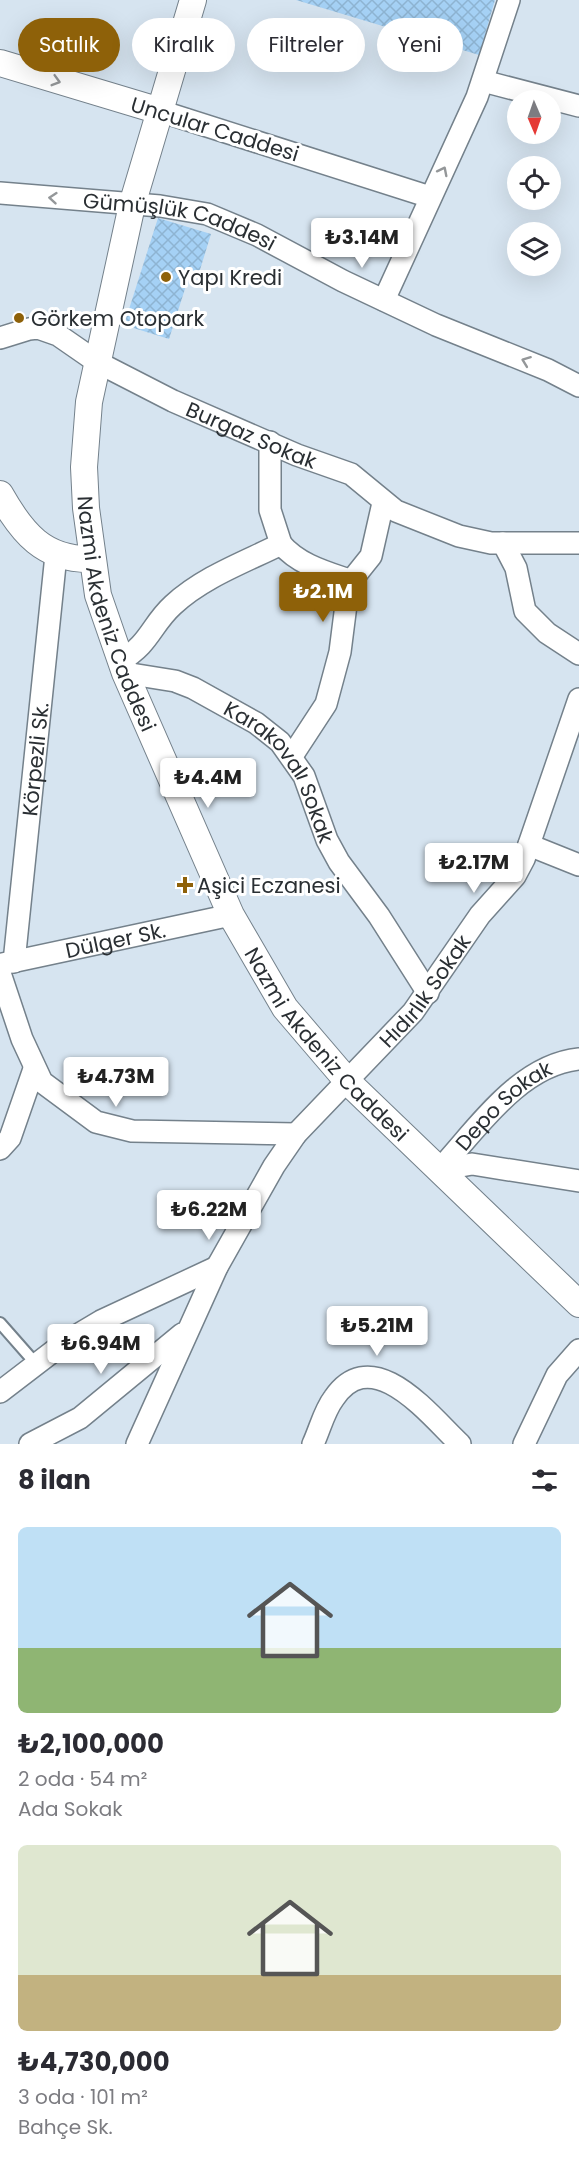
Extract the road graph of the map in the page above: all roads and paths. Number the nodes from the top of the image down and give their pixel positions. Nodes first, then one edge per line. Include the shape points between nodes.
1 (194, 0) edge
2 (509, 0) edge
3 (0, 63) edge
4 (483, 81) junction
5 (579, 106) edge
6 (160, 111) junction
7 (0, 193) edge
8 (430, 197) junction
9 (132, 205) junction
10 (384, 300) junction
11 (0, 338) edge
12 (97, 362) junction
13 (579, 386) edge
14 (270, 442) junction
15 (0, 494) edge
16 (383, 503) junction
17 (503, 543) junction
18 (579, 543) edge
19 (281, 544) junction
20 (56, 555) junction
21 (91, 559) junction
22 (352, 581) junction
23 (579, 654) edge
24 (123, 667) junction
25 (579, 699) edge
26 (572, 744) edge
27 (292, 756) junction
28 (529, 845) junction
29 (579, 865) edge
30 (231, 915) junction
31 (5, 966) edge
32 (428, 993) junction
33 (579, 1059) edge
34 (34, 1069) junction
35 (346, 1079) junction
36 (296, 1134) junction
37 (0, 1149) edge
38 (439, 1170) junction
39 (579, 1181) edge
40 (217, 1267) junction
41 (579, 1304) edge
42 (0, 1323) edge
43 (187, 1330) junction
44 (579, 1350) edge
45 (37, 1365) junction
46 (0, 1392) edge
47 (30, 1444) edge
48 (137, 1444) edge
49 (313, 1444) edge
50 (460, 1444) edge
51 (524, 1444) edge

1 - 6 street, Nazmi Akdeniz Caddesi
2 - 4 street
3 -> 6 street, Uncular Caddesi
4 - 5 street
8 -> 4 street
6 - 8 street, Uncular Caddesi
6 - 9 street, Nazmi Akdeniz Caddesi
9 -> 7 street, Gümüşlük Caddesi
8 - 10 street
9 - 10 street, Gümüşlük Caddesi via 184,208 207,214
9 - 12 street, Nazmi Akdeniz Caddesi
13 -> 10 street, Gümüşlük Caddesi
11 - 12 street, Burgaz Sokak via 29,329 48,331
12 - 14 street, Burgaz Sokak via 173,401
12 - 21 street, Nazmi Akdeniz Caddesi via 89,402 84,467
14 - 16 street, Burgaz Sokak via 351,474
14 - 19 street via 270,510
15 - 20 street via 27,534
16 - 17 street, Burgaz Sokak via 396,512 477,542
16 - 22 street via 370,556
17 - 18 street, Burgaz Sokak
17 - 23 street via 516,568 525,611 547,633
19 - 22 street via 291,556
19 - 24 street via 188,592 171,606
20 - 21 street via 73,560
20 - 31 street, Körpezli Sk.
21 - 24 street, Nazmi Akdeniz Caddesi via 98,595
22 - 27 street via 326,704
24 - 27 street, Karakovalı Sokak via 175,681 221,701 256,723
24 - 30 street, Nazmi Akdeniz Caddesi
25 - 26 street, Hıdırlık Sokak
26 - 28 street, Hıdırlık Sokak
27 - 32 street, Karakovalı Sokak via 312,793 331,847
28 - 29 street
28 - 32 street, Hıdırlık Sokak via 515,876 480,915
30 - 31 street, Dülger Sk.
30 - 35 street, Nazmi Akdeniz Caddesi via 285,1008
31 - 34 street
32 - 35 street, Hıdırlık Sokak via 392,1036
33 - 38 street, Depo Sokak via 553,1065 530,1077 503,1100
34 - 36 street via 52,1092 96,1122 114,1128
34 - 37 street via 10,1138
35 - 36 street, Hıdırlık Sokak
35 - 38 street, Nazmi Akdeniz Caddesi
36 - 40 street, Hıdırlık Sokak
38 - 39 street via 472,1164
38 - 41 street, Nazmi Akdeniz Caddesi
40 - 43 street, Hıdırlık Sokak
40 - 45 street via 101,1321
42 - 45 lane
43 - 47 street via 80,1418
43 - 48 street, Hıdırlık Sokak
44 - 51 street via 557,1375
45 - 46 street
49 - 50 street via 337,1394 356,1379 369,1376 394,1384

